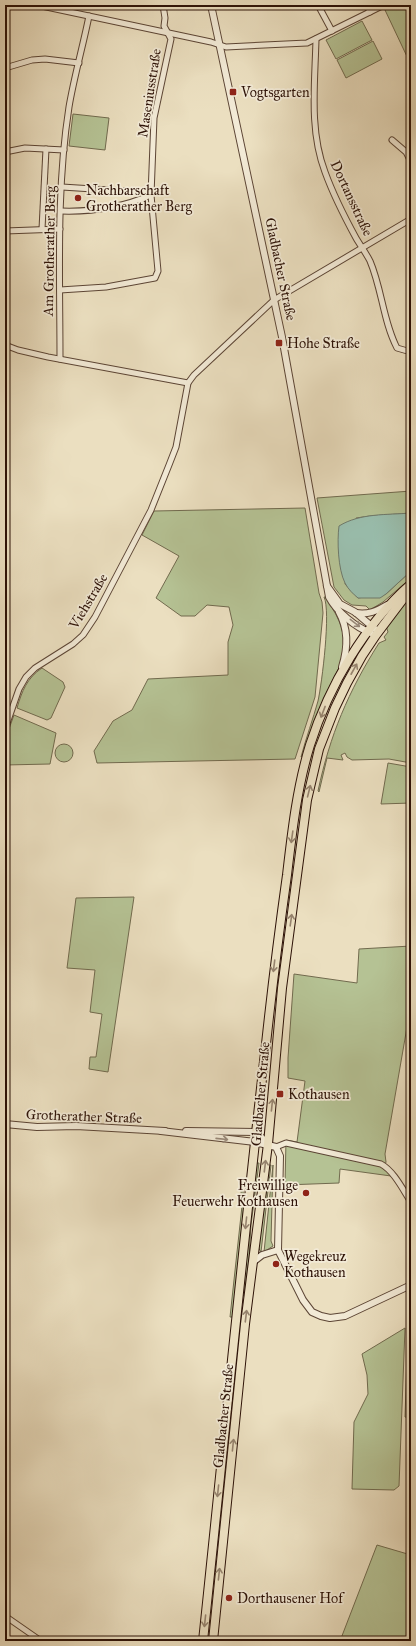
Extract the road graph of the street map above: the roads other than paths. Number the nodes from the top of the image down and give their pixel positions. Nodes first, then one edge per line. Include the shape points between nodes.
1 (37, 5) edge
2 (163, 5) edge
3 (211, 5) edge
4 (318, 5) edge
5 (367, 5) edge
6 (384, 5) edge
7 (370, 12) junction
8 (89, 16) junction
9 (332, 31) junction
10 (168, 33) junction
11 (316, 39) junction
12 (219, 45) junction
13 (79, 63) junction
14 (5, 68) edge
15 (392, 140) dead end
16 (46, 149) junction
17 (64, 150) junction
18 (5, 152) edge
19 (411, 162) edge
20 (62, 187) junction
21 (151, 195) junction
22 (61, 211) junction
23 (411, 219) edge
24 (42, 229) junction
25 (60, 229) junction
26 (5, 231) edge
27 (362, 248) junction
28 (60, 290) junction
29 (274, 300) junction
30 (5, 345) edge
31 (411, 352) edge
32 (60, 359) junction
33 (188, 383) junction
34 (411, 584) edge
35 (327, 586) junction
36 (411, 590) edge
37 (390, 604) junction
38 (337, 607) junction
39 (355, 612) junction
40 (372, 631) junction
41 (340, 676) junction
42 (5, 729) edge
43 (5, 1124) edge
44 (161, 1131) junction
45 (256, 1132) junction
46 (254, 1142) junction
47 (272, 1146) junction
48 (411, 1202) edge
49 (278, 1250) junction
50 (253, 1262) junction
51 (411, 1285) edge
52 (5, 1616) edge
53 (202, 1639) edge
54 (41, 1641) edge
55 (213, 1641) edge

1 - 8 street
2 - 10 street, Maseniusstraße via 164,26
3 - 12 street, Gladbacher Straße
4 - 9 street
5 - 7 street
6 - 7 street
7 - 9 street
8 - 10 street
8 - 13 street, Am Grotherather Berg
9 - 11 street
10 - 12 street
10 - 21 street, Maseniusstraße via 171,39 154,118
11 - 12 street via 308,43 226,47
11 - 27 street, Dortansstraße via 314,102 318,150 341,210
12 - 29 street, Gladbacher Straße
13 - 14 street via 32,60
13 - 17 street, Am Grotherather Berg
15 - 19 street via 406,152
16 - 17 street
16 - 18 street via 25,148
16 - 24 street, Am Grotherather Berg
17 - 20 street, Am Grotherather Berg
20 - 21 street via 140,192
20 - 22 street, Am Grotherather Berg
21 - 22 street via 106,208
21 - 28 street, Maseniusstraße via 158,271 155,278 106,287
22 - 25 street, Am Grotherather Berg
23 - 27 street
24 - 25 street
24 - 26 street
25 - 28 street, Am Grotherather Berg
27 - 29 street
27 - 31 street, Dortansstraße via 370,261 394,342 398,348
28 - 32 street, Am Grotherather Berg
29 - 33 street
29 - 35 street, Gladbacher Straße
30 - 32 street
32 - 33 street
33 - 42 street, Viehstraße via 176,447 151,510 95,617 83,636 35,668 26,677
34 - 37 main road
35 - 38 street, Gladbacher Straße via 329,597
35 - 39 street, Gladbacher Straße via 340,604
36 - 40 main road
37 - 39 street via 376,612
37 - 40 main road
38 -> 40 street via 355,623
38 - 41 street via 347,634 347,648
39 - 40 street, Gladbacher Straße
40 - 41 main road, Gladbacher Straße
47 -> 40 main road, Gladbacher Straße via 282,988 307,800 319,749 335,708
41 -> 45 main road, Gladbacher Straße via 310,746 301,780 274,965
43 - 44 street, Grotherather Straße
44 - 45 street, Grotherather Straße
44 -> 46 street, Grotherather Straße
45 - 46 main road, Gladbacher Straße
45 - 47 street
46 - 47 street, Grotherather Straße
46 -> 53 main road, Gladbacher Straße
47 - 48 street via 286,1143 381,1164 392,1174
47 - 49 street via 280,1156
50 -> 47 main road, Gladbacher Straße
49 - 50 street via 262,1255
49 - 51 street via 303,1300 312,1312 321,1316 345,1316
55 -> 50 main road, Gladbacher Straße
52 - 54 street

